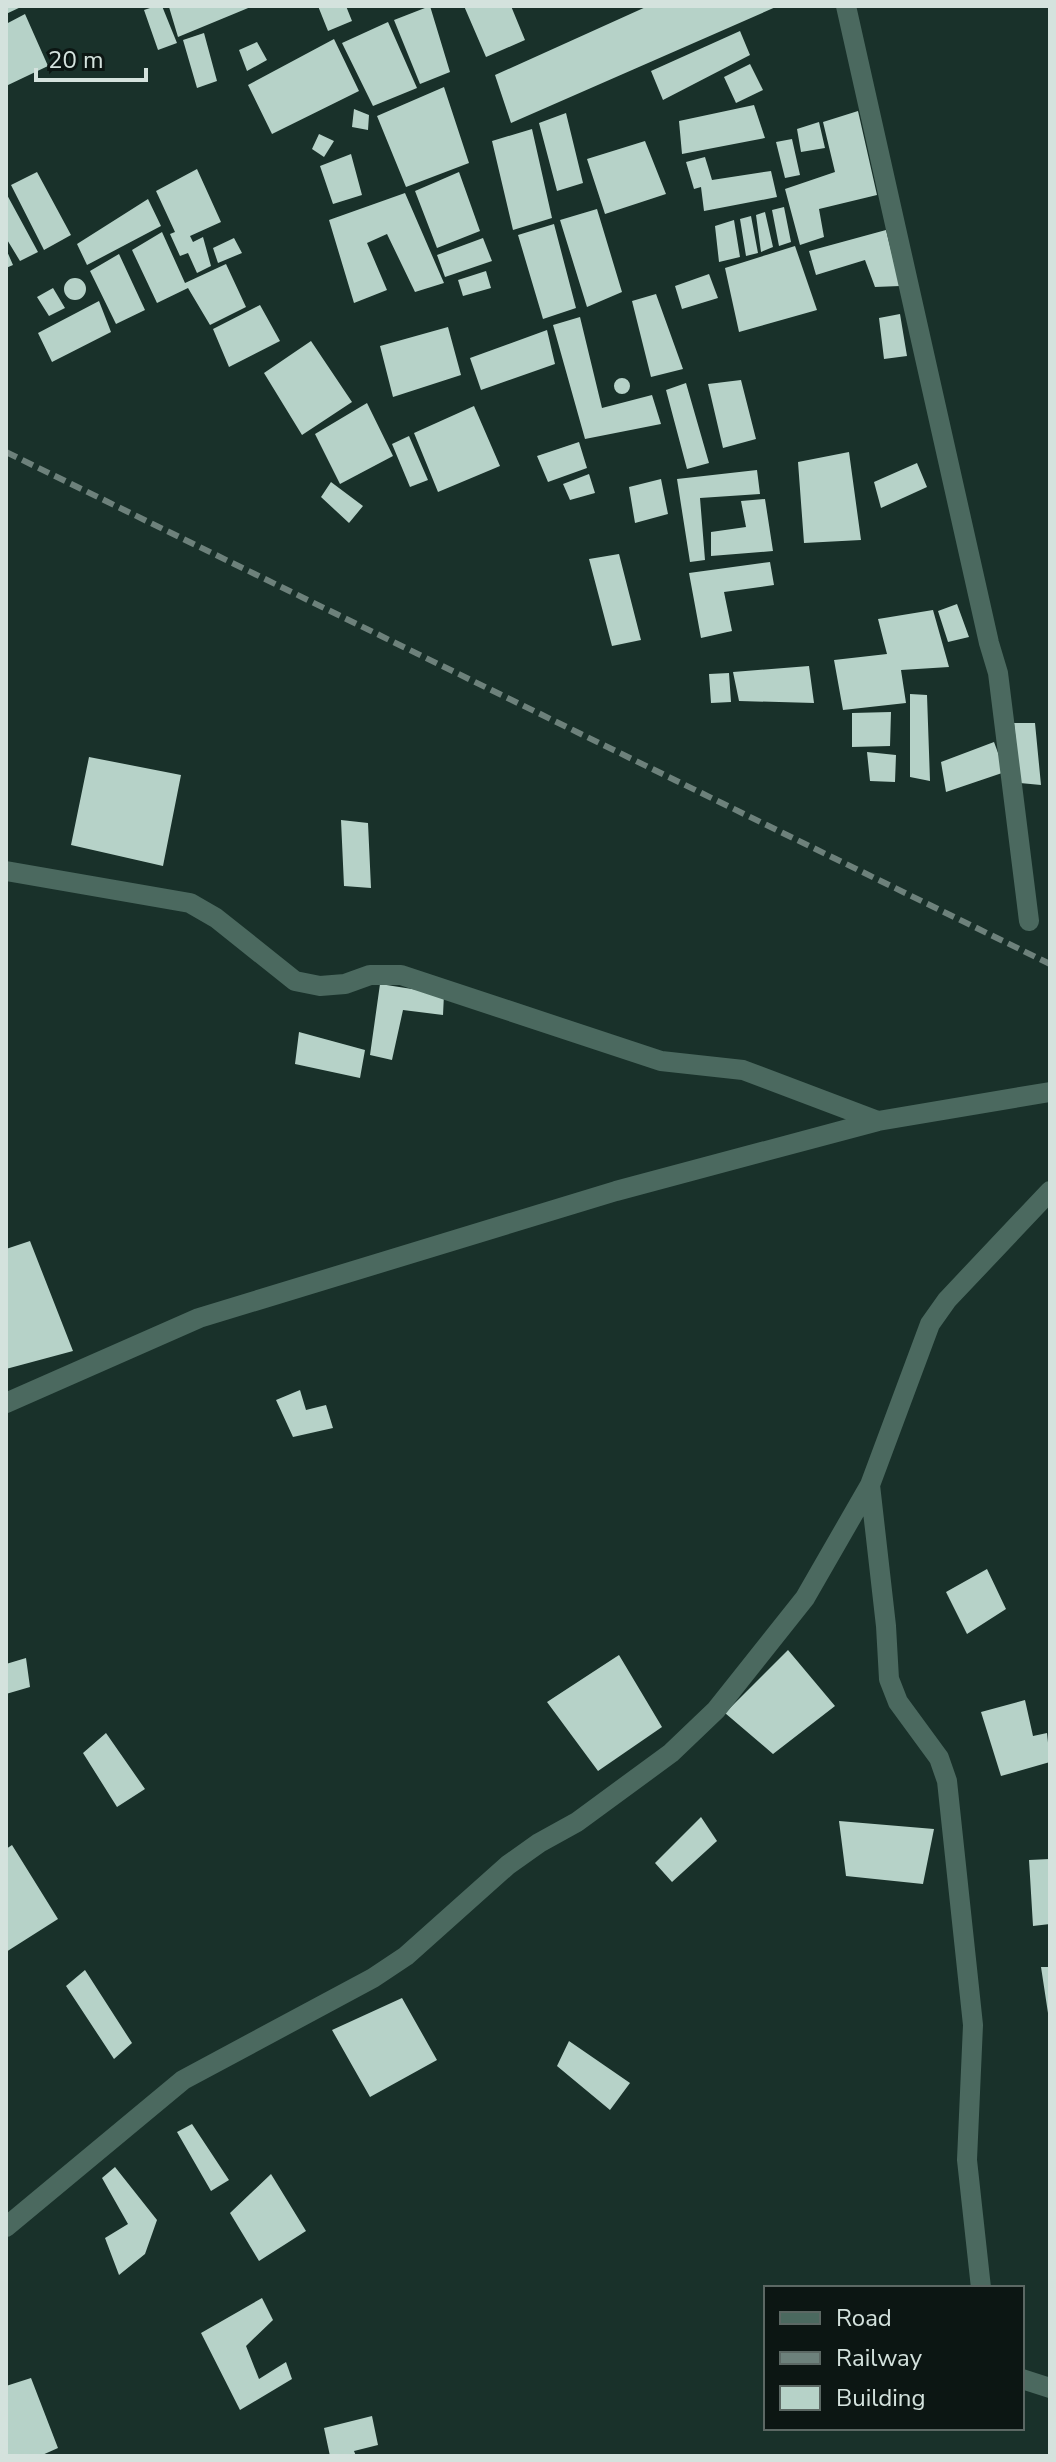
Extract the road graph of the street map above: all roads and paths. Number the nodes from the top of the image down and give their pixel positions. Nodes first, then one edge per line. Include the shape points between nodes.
1 (846, 6) edge
2 (6, 871) edge
3 (1029, 921) dead end
4 (1050, 1092) edge
5 (878, 1121) junction
6 (1050, 1191) edge
7 (6, 1403) edge
8 (870, 1485) junction
9 (6, 2227) edge
10 (981, 2286) edge
11 (1024, 2380) edge
12 (1050, 2388) edge

1 - 3 street via 998,673
2 - 5 street via 190,903 295,981 320,986 370,975 401,975 661,1061 743,1070
4 - 5 street
5 - 7 street via 616,1191 199,1318
6 - 8 street via 930,1324
8 - 9 street via 805,1598 716,1710 671,1753 508,1865 406,1956 183,2080
8 - 10 street via 889,1679 898,1702 939,1758 947,1781 973,2025 967,2160
11 - 12 street

